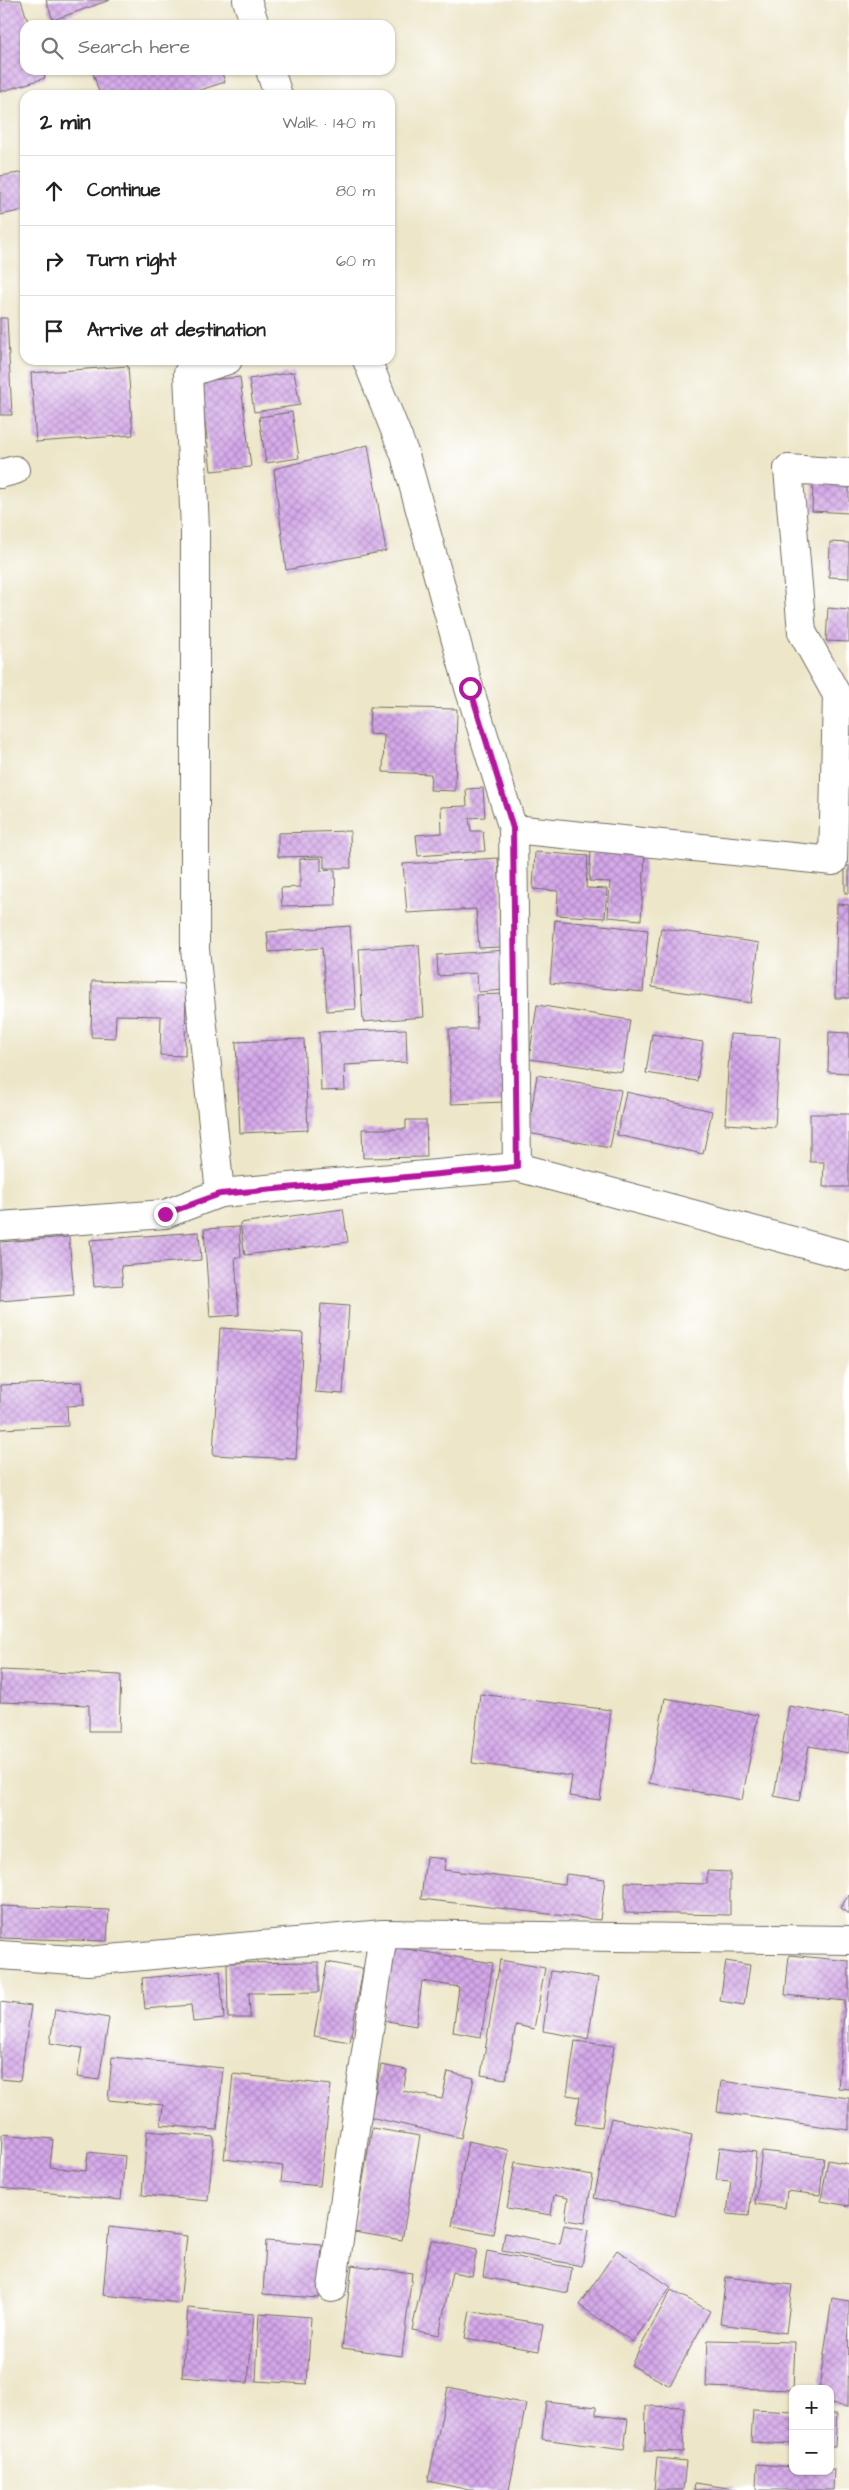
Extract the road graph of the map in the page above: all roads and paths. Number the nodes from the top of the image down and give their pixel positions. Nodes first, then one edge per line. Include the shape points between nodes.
1 (247, 0) edge
2 (253, 20) edge
3 (272, 75) edge
4 (276, 90) edge
5 (214, 365) edge
6 (368, 365) edge
7 (849, 473) edge
8 (513, 828) junction
9 (517, 1167) junction
10 (220, 1194) junction
11 (0, 1226) edge
12 (849, 1256) edge
13 (383, 1934) junction
14 (849, 1940) edge
15 (0, 1955) edge
16 (332, 2288) dead end

1 - 2 street
3 - 4 street
5 - 10 street via 188,374 195,529 194,949
6 - 8 street via 404,455
7 - 8 street via 788,469 802,632 837,695 833,861
8 - 9 street
9 - 10 street
9 - 12 street
10 - 11 street via 165,1214
13 - 14 street
13 - 15 street via 88,1961
13 - 16 street

